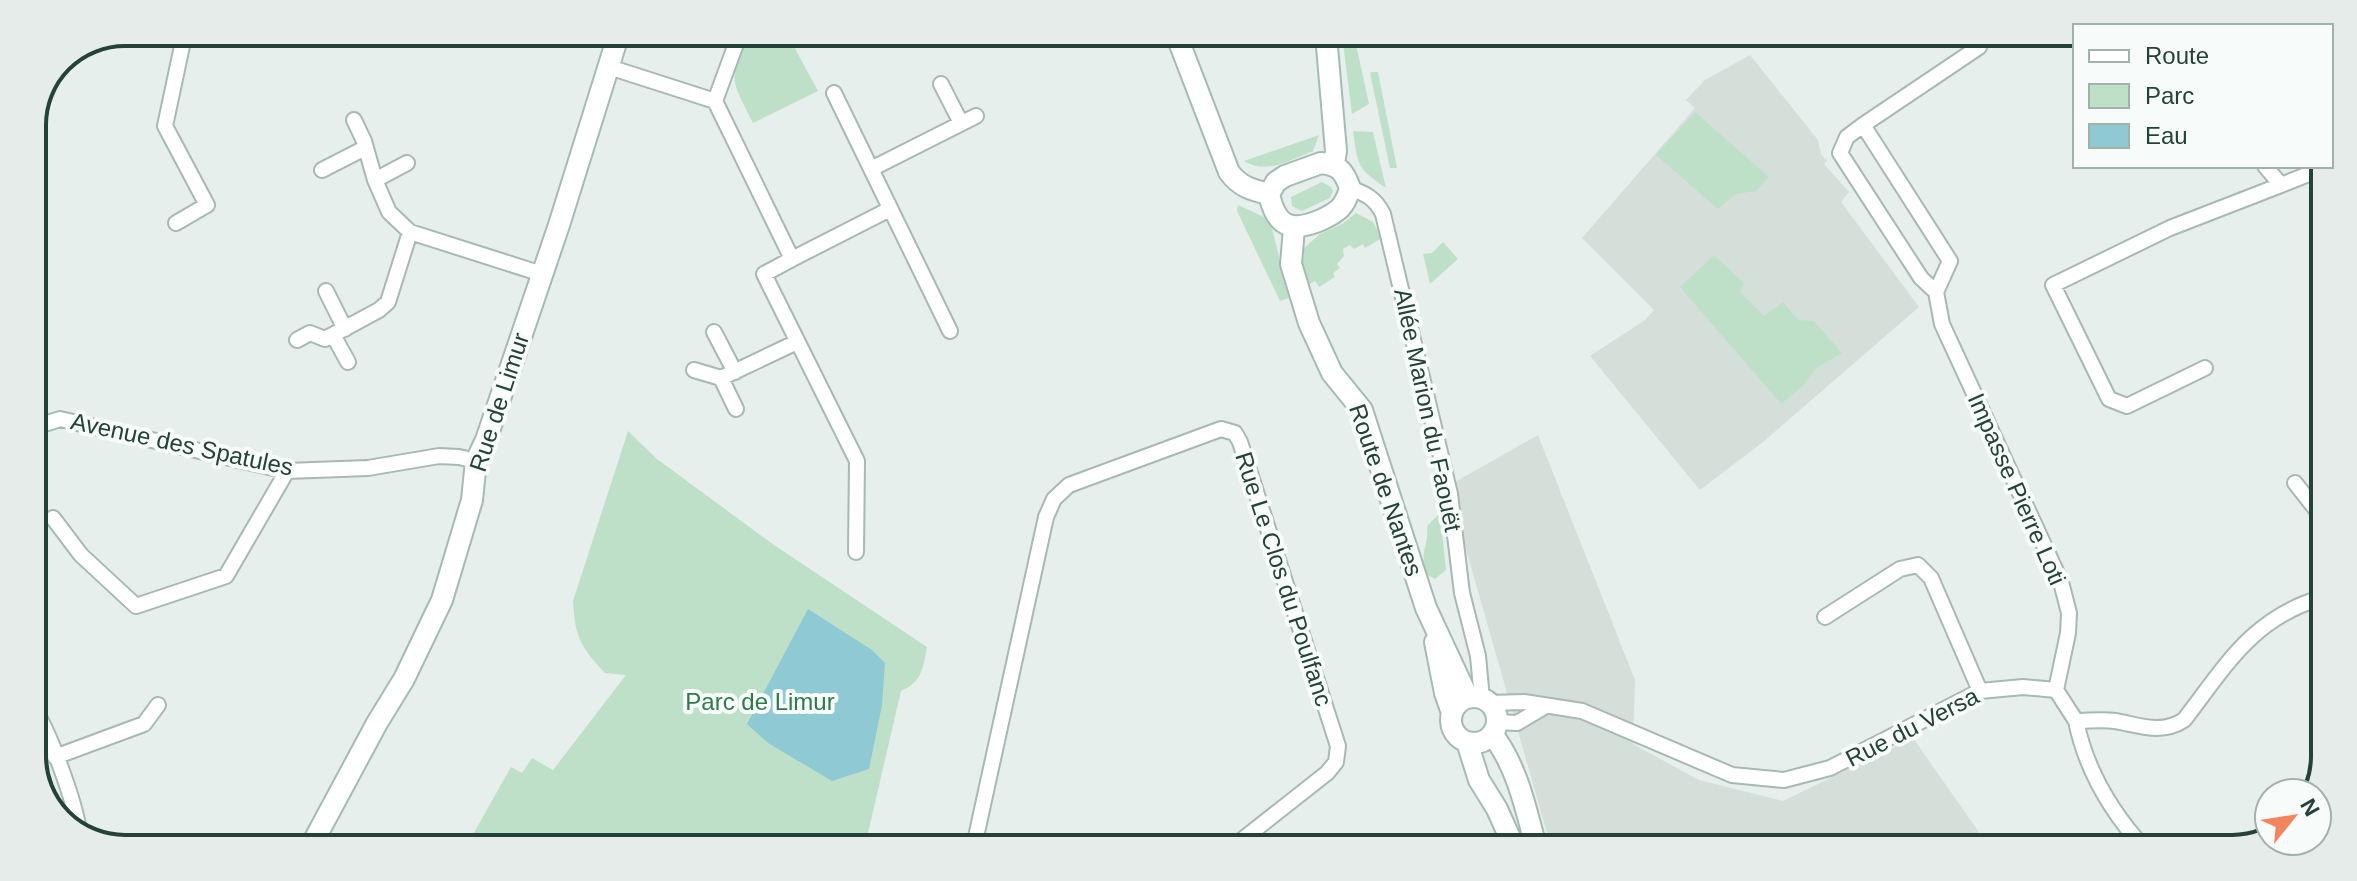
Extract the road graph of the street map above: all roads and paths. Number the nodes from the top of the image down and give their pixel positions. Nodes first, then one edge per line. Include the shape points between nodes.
1 (182, 46) edge
2 (615, 46) edge
3 (735, 46) edge
4 (1181, 46) edge
5 (1327, 46) edge
6 (1978, 46) edge
7 (609, 67) junction
8 (941, 84) dead end
9 (834, 93) dead end
10 (715, 101) junction
11 (976, 116) dead end
12 (354, 120) dead end
13 (961, 123) junction
14 (1863, 125) junction
15 (365, 148) junction
16 (407, 163) dead end
17 (1334, 164) junction
18 (2267, 168) edge
19 (871, 169) junction
20 (322, 170) dead end
21 (2311, 173) edge
22 (375, 180) junction
23 (2281, 185) junction
24 (1350, 188) junction
25 (1269, 194) junction
26 (890, 209) junction
27 (176, 223) dead end
28 (1294, 228) junction
29 (410, 232) junction
30 (792, 259) junction
31 (542, 274) junction
32 (326, 291) dead end
33 (1936, 292) junction
34 (950, 331) dead end
35 (339, 332) junction
36 (714, 332) dead end
37 (297, 340) dead end
38 (797, 342) junction
39 (348, 362) dead end
40 (2205, 368) dead end
41 (694, 370) dead end
42 (728, 375) junction
43 (736, 409) dead end
44 (46, 424) edge
45 (476, 461) junction
46 (287, 471) junction
47 (2295, 483) dead end
48 (2311, 503) edge
49 (53, 518) dead end
50 (856, 552) dead end
51 (2311, 602) edge
52 (1825, 617) dead end
53 (1432, 622) junction
54 (2056, 690) junction
55 (1980, 691) junction
56 (1480, 700) junction
57 (158, 705) dead end
58 (1544, 707) junction
59 (1452, 713) junction
60 (2076, 721) junction
61 (1495, 728) junction
62 (46, 737) edge
63 (1467, 742) junction
64 (55, 757) junction
65 (77, 819) edge
66 (317, 835) edge
67 (976, 835) edge
68 (1248, 835) edge
69 (1509, 835) edge
70 (1532, 835) edge
71 (2134, 835) edge

1 - 27 street via 165,126 207,205
2 - 7 main road, Rue de Limur
3 - 10 street
4 - 25 main road via 1229,172 1244,187
5 - 17 main road
6 - 14 street, Impasse Pierre Loti
7 - 10 street
7 - 31 main road, Rue de Limur
8 - 13 street
9 - 19 street
10 - 30 street
11 - 13 street
12 - 15 street
13 - 19 street
14 - 33 street, Impasse Pierre Loti via 1950,261
14 - 33 street, Impasse Pierre Loti via 1847,137 1840,153 1921,278
15 - 20 street
15 - 22 street
16 - 22 street
17 - 24 main road
17 - 25 main road via 1321,163 1285,176
18 - 23 street
19 - 26 street
21 - 23 street
22 - 29 street via 389,212
23 - 40 street via 2170,228 2053,285 2109,399 2127,406
24 - 28 main road via 1339,212
24 - 56 street, Allée Marion du Faouët via 1377,201 1383,214 1450,494 1462,593 1478,656
25 - 28 main road via 1278,218
26 - 30 street
26 - 34 street
28 - 53 main road, Route de Nantes via 1291,264 1309,323 1332,373 1362,410
29 - 31 street
29 - 35 street via 388,302
30 - 38 street via 764,274
31 - 45 main road, Rue de Limur
32 - 35 street
33 - 54 street, Impasse Pierre Loti via 1950,345 2061,582 2069,613
35 - 37 street via 325,339 310,333
35 - 39 street
36 - 42 street
38 - 42 street
38 - 50 street via 857,461
41 - 42 street
42 - 43 street
44 - 46 street, Avenue des Spatules via 60,419
45 - 46 street, Avenue des Spatules via 439,456 368,468
45 - 66 main road, Rue de Limur via 472,500 442,600
46 - 49 street via 226,576 136,606 81,555
47 - 48 street
51 - 60 street via 2255,632 2177,724 2156,729
52 - 55 street via 1900,569 1918,565 1931,578
53 - 56 main road, Route de Nantes
53 - 59 main road, Route de Nantes
54 - 55 street, Rue du Versa
54 - 60 street
55 - 58 street, Rue du Versa via 1830,768 1784,780 1732,775 1582,711
56 - 58 street, Rue du Versa
56 - 59 main road via 1461,701
56 - 61 main road via 1494,709
57 - 64 street via 144,724
58 - 61 street via 1517,723
59 - 63 main road via 1452,728
60 - 71 street via 2091,771
61 - 63 main road via 1481,742
61 - 70 main road
62 - 64 street
63 - 69 main road via 1479,780
64 - 65 street
67 - 68 street, Rue Le Clos du Poulfanc via 1054,499 1069,485 1221,429 1235,433 1240,442 1338,746 1336,762 1327,773

